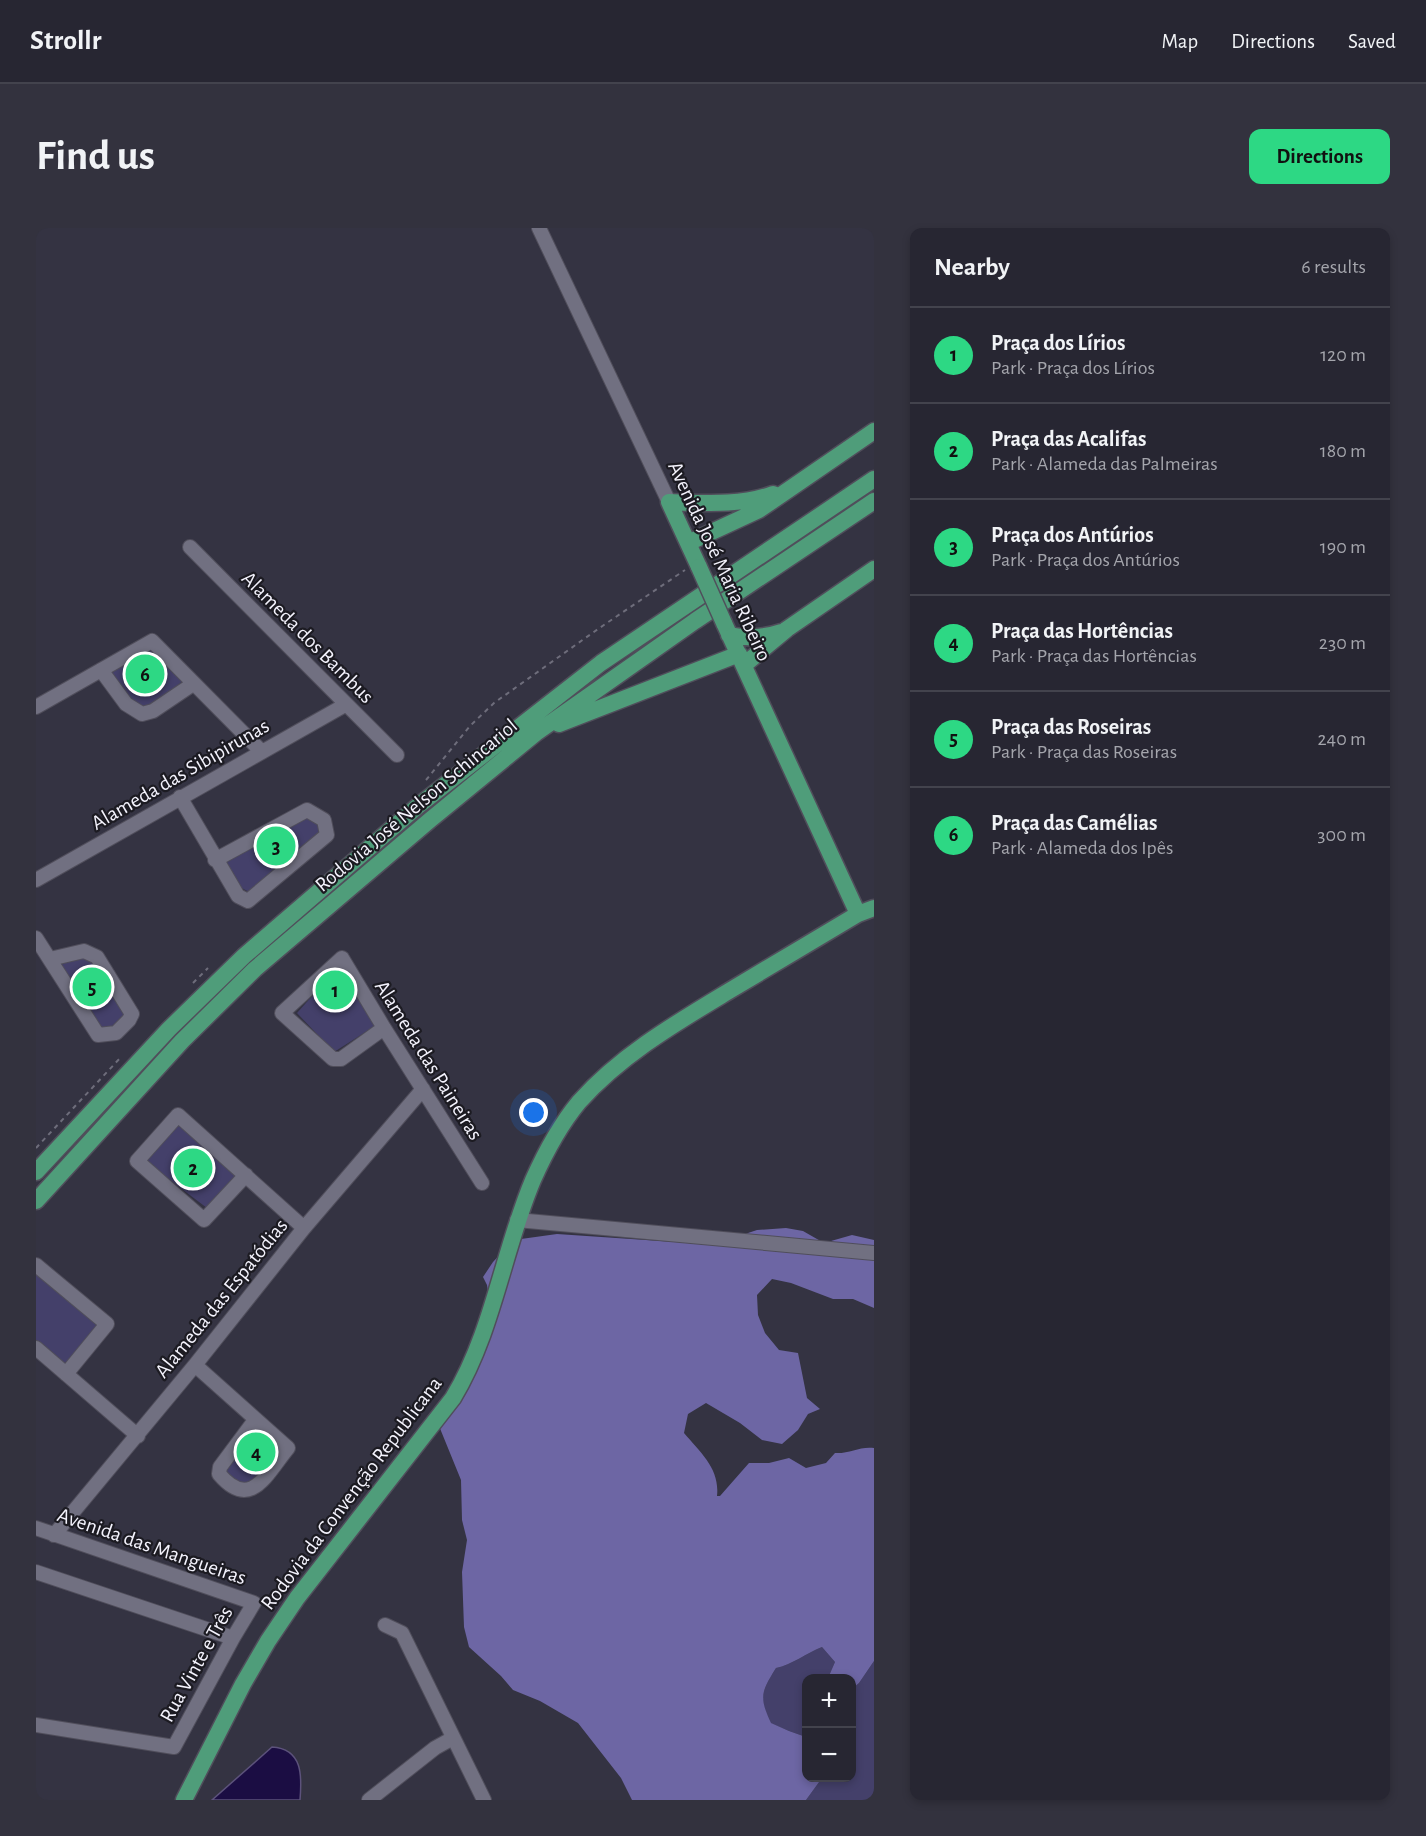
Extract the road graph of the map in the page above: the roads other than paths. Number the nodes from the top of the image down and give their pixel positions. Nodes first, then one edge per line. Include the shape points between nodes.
1 (537, 230) edge
2 (874, 431) edge
3 (874, 479) edge
4 (789, 489) junction
5 (874, 501) edge
6 (669, 502) junction
7 (688, 543) junction
8 (190, 547) dead end
9 (874, 570) edge
10 (726, 629) junction
11 (787, 629) junction
12 (741, 660) junction
13 (101, 670) junction
14 (193, 684) junction
15 (345, 705) junction
16 (36, 707) edge
17 (536, 733) junction
18 (261, 751) junction
19 (397, 755) dead end
20 (180, 797) junction
21 (215, 860) junction
22 (36, 880) edge
23 (874, 908) edge
24 (858, 914) junction
25 (36, 938) edge
26 (50, 959) junction
27 (384, 1028) junction
28 (423, 1089) junction
29 (36, 1172) edge
30 (246, 1175) junction
31 (482, 1183) dead end
32 (36, 1201) edge
33 (517, 1220) junction
34 (304, 1228) junction
35 (874, 1253) edge
36 (36, 1265) edge
37 (36, 1348) edge
38 (195, 1365) junction
39 (66, 1374) junction
40 (255, 1420) junction
41 (138, 1436) junction
42 (36, 1528) edge
43 (54, 1534) junction
44 (36, 1572) edge
45 (254, 1602) joint
46 (385, 1625) dead end
47 (233, 1638) junction
48 (36, 1725) edge
49 (453, 1738) junction
50 (184, 1800) edge
51 (369, 1800) edge
52 (484, 1800) edge

1 - 6 street, Avenida José Maria Ribeiro
2 - 4 main road
3 - 29 main road, Rodovia José Nelson Schincariol via 601,663 418,806 244,956 169,1029
4 - 6 main road via 757,500
4 - 7 main road via 746,517
5 - 17 main road, Rodovia José Nelson Schincariol
6 - 7 main road, Avenida José Maria Ribeiro
7 - 10 main road, Avenida José Maria Ribeiro, bridge
8 - 15 street, Alameda dos Bambus
9 - 11 main road
10 - 11 main road via 742,638
10 - 12 main road, Avenida José Maria Ribeiro
11 - 12 main road
12 - 17 main road
12 - 24 main road, Avenida José Maria Ribeiro
13 - 14 street via 152,641
13 - 14 street via 126,704 141,714 153,711
13 - 16 street
14 - 18 street
15 - 18 street, Alameda das Sibipirunas
15 - 19 street, Alameda dos Bambus
17 - 32 main road, Rodovia José Nelson Schincariol via 255,969 182,1041
18 - 20 street, Alameda das Sibipirunas
20 - 21 street
20 - 22 street, Alameda das Sibipirunas
21 - 21 street via 238,896 248,901 327,835 324,820 306,810
23 - 24 main road, Rodovia da Convenção Republicana
24 - 33 main road, Rodovia da Convenção Republicana via 665,1029 604,1077 562,1126
25 - 26 street
26 - 26 street via 98,1035 116,1033 129,1020 132,1014 97,957 84,951
27 - 27 street, Alameda das Paineiras via 342,958 282,1013 333,1059 341,1059
27 - 28 street, Alameda das Paineiras
28 - 31 street, Alameda das Paineiras
28 - 34 street, Alameda das Espatódias
30 - 30 street via 178,1114 137,1161 204,1220
30 - 34 street
33 - 35 street
33 - 50 main road, Rodovia da Convenção Republicana via 464,1380 268,1641
34 - 38 street, Alameda das Espatódias
36 - 39 street via 107,1324
37 - 39 street
38 - 40 street
38 - 41 street, Alameda das Espatódias
39 - 41 street
40 - 40 street via 288,1448 254,1488 239,1491 219,1474 220,1467
41 - 43 street, Alameda das Espatódias
42 - 43 street, Avenida das Mangueiras
43 - 45 street, Avenida das Mangueiras
44 - 47 street
45 - 47 street, Rua Vinte e Três
46 - 49 street via 402,1633
47 - 48 street, Rua Vinte e Três via 174,1747
49 - 51 street
49 - 52 street

